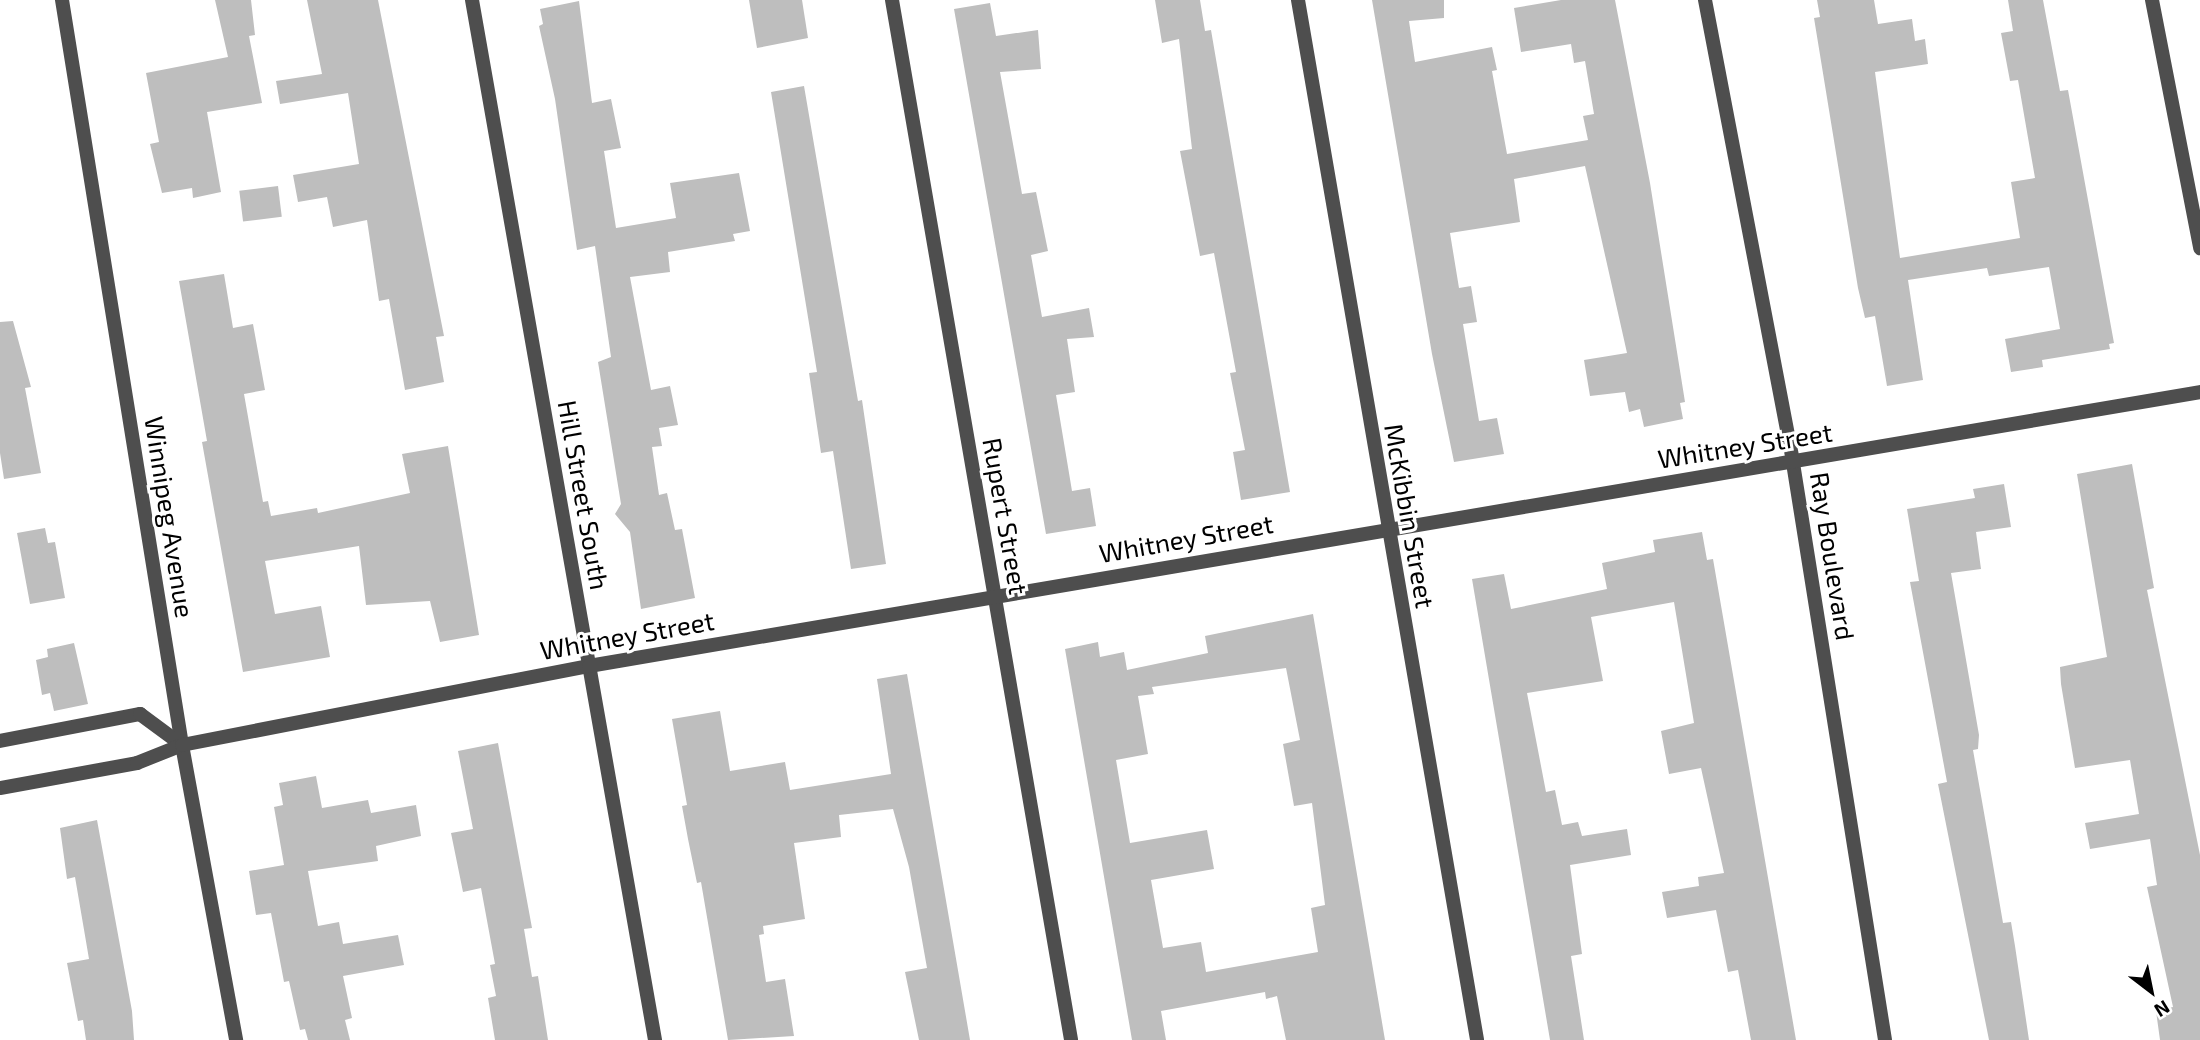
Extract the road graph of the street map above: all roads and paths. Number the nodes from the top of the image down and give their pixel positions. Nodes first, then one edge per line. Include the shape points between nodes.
1 (61, 0) edge
2 (472, 0) edge
3 (892, 0) edge
4 (1298, 0) edge
5 (1705, 0) edge
6 (2152, 0) edge
7 (2200, 248) edge
8 (2200, 392) edge
9 (1793, 463) junction
10 (1387, 528) junction
11 (995, 595) junction
12 (589, 666) junction
13 (0, 741) edge
14 (183, 746) junction
15 (0, 788) edge
16 (236, 1040) edge
17 (655, 1040) edge
18 (1071, 1040) edge
19 (1477, 1040) edge
20 (1885, 1040) edge

1 - 14 street, Winnipeg Avenue
2 - 12 street, Hill Street South
3 - 11 street, Rupert Street
4 - 10 street, McKibbin Street
5 - 9 street, Ray Boulevard
6 - 7 street
8 - 9 street, Whitney Street
9 - 10 street, Whitney Street
9 - 20 street, Ray Boulevard
10 - 11 street, Whitney Street
10 - 19 street, McKibbin Street
11 - 12 street, Whitney Street
11 - 18 street, Rupert Street
12 - 14 street, Whitney Street
12 - 17 street, Hill Street South
13 - 14 street via 140,714
14 - 15 street, Whitney Street via 137,763
14 - 16 street, Winnipeg Avenue

